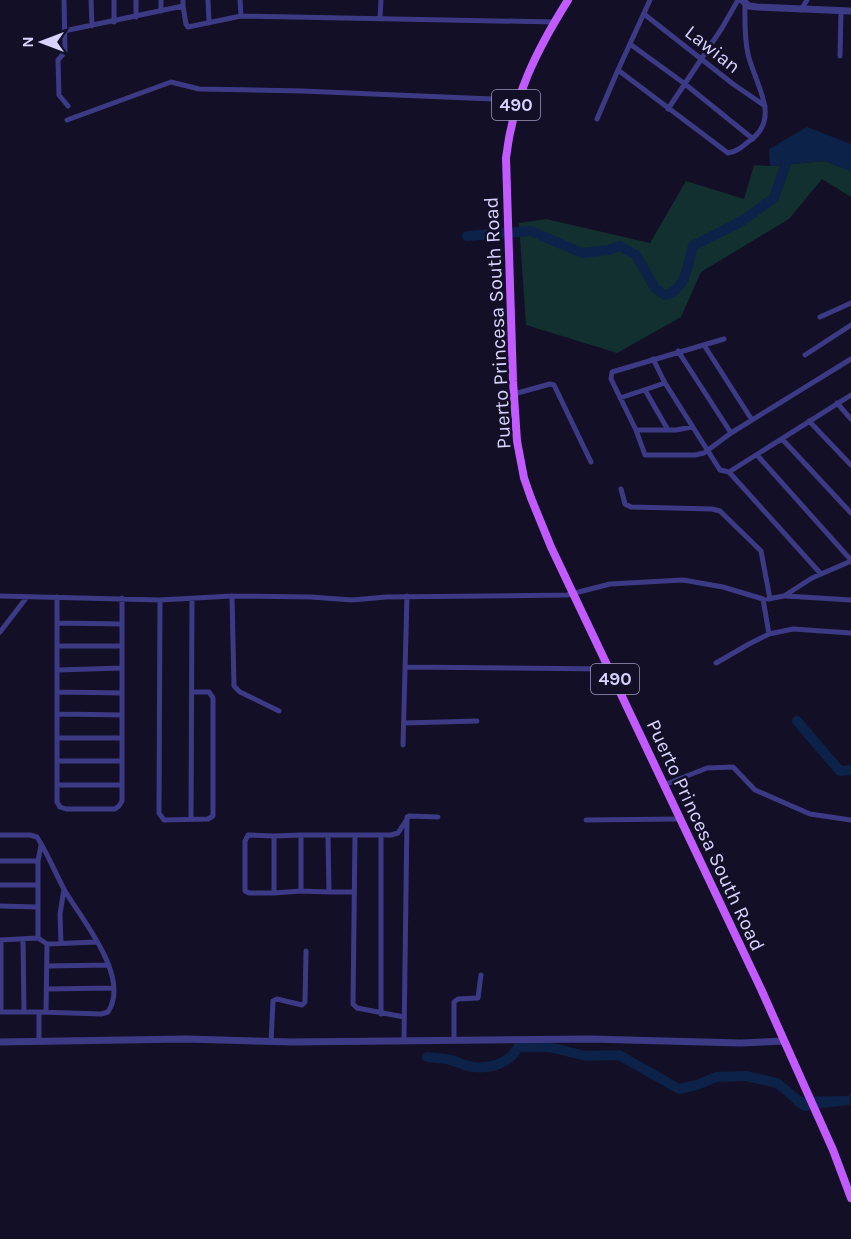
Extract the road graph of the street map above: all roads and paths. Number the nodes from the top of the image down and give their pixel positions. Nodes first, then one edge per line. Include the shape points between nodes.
1 (64, 0) edge
2 (91, 0) edge
3 (114, 0) edge
4 (136, 0) edge
5 (161, 0) edge
6 (208, 0) edge
7 (240, 0) edge
8 (381, 0) edge
9 (568, 0) edge
10 (650, 0) edge
11 (807, 0) edge
12 (743, 1) edge
13 (183, 3) edge
14 (801, 10) junction
15 (161, 11) junction
16 (841, 11) junction
17 (851, 11) edge
18 (644, 14) junction
19 (241, 16) junction
20 (136, 17) junction
21 (380, 18) junction
22 (114, 22) junction
23 (555, 22) junction
24 (209, 23) junction
25 (92, 26) junction
26 (64, 31) junction
27 (630, 44) junction
28 (840, 56) dead end
29 (702, 59) junction
30 (618, 70) junction
31 (685, 84) junction
32 (518, 100) junction
33 (68, 106) dead end
34 (765, 106) junction
35 (668, 109) junction
36 (597, 119) dead end
37 (67, 120) dead end
38 (753, 139) junction
39 (851, 303) edge
40 (820, 317) dead end
41 (851, 325) edge
42 (724, 339) dead end
43 (704, 345) junction
44 (678, 351) junction
45 (805, 355) dead end
46 (653, 359) junction
47 (851, 359) edge
48 (665, 383) junction
49 (645, 390) junction
50 (514, 394) junction
51 (851, 394) edge
52 (620, 398) junction
53 (837, 403) junction
54 (851, 419) edge
55 (752, 420) junction
56 (809, 421) junction
57 (692, 427) junction
58 (636, 430) junction
59 (668, 430) junction
60 (730, 433) junction
61 (782, 439) junction
62 (708, 451) junction
63 (757, 455) junction
64 (591, 462) dead end
65 (850, 463) edge
66 (729, 472) junction
67 (621, 489) dead end
68 (851, 513) edge
69 (851, 561) edge
70 (821, 574) junction
71 (574, 594) junction
72 (0, 596) edge
73 (232, 596) junction
74 (407, 596) junction
75 (784, 596) junction
76 (27, 597) junction
77 (57, 597) junction
78 (122, 598) junction
79 (192, 599) junction
80 (763, 599) junction
81 (770, 599) junction
82 (160, 600) junction
83 (851, 600) edge
84 (58, 623) junction
85 (122, 624) junction
86 (0, 632) edge
87 (851, 633) edge
88 (769, 634) junction
89 (58, 646) junction
90 (122, 646) junction
91 (716, 663) dead end
92 (406, 667) junction
93 (122, 668) junction
94 (610, 669) junction
95 (58, 670) junction
96 (58, 692) junction
97 (193, 692) junction
98 (122, 693) junction
99 (279, 711) dead end
100 (59, 714) junction
101 (122, 715) junction
102 (477, 721) dead end
103 (404, 723) junction
104 (58, 738) junction
105 (122, 738) junction
106 (403, 745) dead end
107 (58, 761) junction
108 (122, 761) junction
109 (58, 785) junction
110 (122, 785) junction
111 (664, 785) junction
112 (438, 816) dead end
113 (407, 817) junction
114 (191, 819) junction
115 (586, 819) dead end
116 (680, 819) junction
117 (851, 820) edge
118 (0, 835) edge
119 (328, 835) junction
120 (274, 836) junction
121 (301, 836) junction
122 (355, 836) junction
123 (381, 836) junction
124 (41, 844) junction
125 (0, 861) edge
126 (38, 861) junction
127 (0, 885) edge
128 (38, 885) junction
129 (64, 889) junction
130 (301, 891) junction
131 (274, 892) junction
132 (329, 892) junction
133 (354, 892) junction
134 (0, 906) edge
135 (38, 907) junction
136 (23, 939) junction
137 (38, 939) junction
138 (1, 940) edge
139 (97, 942) junction
140 (61, 943) junction
141 (47, 944) junction
142 (306, 951) dead end
143 (109, 965) junction
144 (47, 966) junction
145 (481, 975) dead end
146 (113, 988) junction
147 (47, 989) junction
148 (1, 1012) edge
149 (24, 1012) junction
150 (39, 1012) junction
151 (46, 1012) junction
152 (381, 1014) junction
153 (404, 1017) junction
154 (454, 1039) junction
155 (404, 1040) junction
156 (39, 1041) junction
157 (784, 1041) junction
158 (0, 1042) edge
159 (271, 1042) junction
160 (851, 1198) edge

1 - 26 street
2 - 25 street
3 - 22 street
4 - 20 street
5 - 15 street
6 - 24 street
7 - 19 street
8 - 21 street
9 - 23 main road, Puerto Princesa South Road / 490
10 - 18 street
11 - 14 street
12 - 14 street via 757,8
12 - 29 street
12 - 34 street via 748,53
13 - 15 street
13 - 24 street via 187,26
14 - 16 street
15 - 20 street
16 - 17 street
16 - 28 street
18 - 27 street
18 - 29 street, Lawian
19 - 21 street
19 - 24 street
20 - 22 street
21 - 23 street
22 - 25 street
23 - 32 main road, Puerto Princesa South Road / 490 via 533,60
25 - 26 street
26 - 33 street via 64,52 58,60 59,95
27 - 30 street
27 - 31 street
29 - 31 street
29 - 34 street, Lawian
30 - 35 street
30 - 36 street
31 - 35 street
31 - 38 street
32 - 37 street via 199,88 171,81
32 - 50 main road, Puerto Princesa South Road / 490 via 506,158
34 - 38 street via 764,127
35 - 38 street via 726,152 733,152
39 - 40 street
41 - 45 street
42 - 43 street
43 - 44 street
43 - 55 street
44 - 46 street
44 - 60 street
46 - 48 street
46 - 52 street via 612,372 611,379
47 - 55 street
48 - 49 street
48 - 57 street
49 - 52 street
49 - 59 street
50 - 64 street via 554,385
50 - 71 main road, Puerto Princesa South Road / 490 via 524,478 537,516
51 - 53 street
52 - 58 street
53 - 54 street
53 - 56 street
55 - 60 street
56 - 61 street
56 - 65 street
57 - 59 street
57 - 62 street
58 - 59 street
58 - 62 street via 647,456
60 - 62 street
61 - 63 street
61 - 68 street
62 - 66 street via 720,470
63 - 66 street
63 - 69 street
66 - 70 street
67 - 81 street via 625,504 631,507 720,511 761,552
69 - 70 street
70 - 75 street
71 - 74 street
71 - 80 street via 610,584 683,580
71 - 94 main road, Puerto Princesa South Road / 490
72 - 76 street
73 - 74 street via 352,600
73 - 79 street
73 - 99 street via 234,686
74 - 92 street
75 - 81 street
75 - 83 street
76 - 77 street
76 - 86 street
77 - 78 street
77 - 84 street
78 - 82 street
78 - 85 street
79 - 82 street
79 - 97 street
80 - 81 street
80 - 88 street
82 - 114 street via 159,813 164,819
84 - 85 street
84 - 89 street
85 - 90 street
87 - 88 street via 793,629
88 - 91 street
89 - 90 street
89 - 95 street
90 - 93 street
92 - 94 street
92 - 103 street
93 - 95 street
93 - 98 street
94 - 111 main road, Puerto Princesa South Road / 490
95 - 96 street
96 - 98 street
96 - 100 street
97 - 114 street
97 - 114 street via 209,692 213,696 213,813 209,819
98 - 101 street
100 - 101 street
100 - 104 street
101 - 105 street
102 - 103 street
103 - 106 street
104 - 105 street
104 - 107 street
105 - 108 street
107 - 108 street
107 - 109 street
108 - 110 street
109 - 110 street
109 - 110 street via 60,807 115,809 122,801
111 - 116 main road, Puerto Princesa South Road / 490
111 - 117 street via 707,768 733,767 755,790 810,814
112 - 113 street
113 - 123 street via 399,833
113 - 153 street
115 - 116 street
116 - 157 main road, Puerto Princesa South Road / 490
118 - 124 street via 33,835
119 - 121 street
119 - 122 street
119 - 132 street
120 - 121 street
120 - 131 street
120 - 131 street via 248,835 244,841 245,891
121 - 130 street
122 - 123 street
122 - 133 street
123 - 152 street
124 - 126 street
124 - 129 street
125 - 126 street
126 - 128 street
127 - 128 street
128 - 135 street
129 - 139 street
129 - 140 street
130 - 131 street
130 - 132 street
132 - 133 street
133 - 152 street via 353,1004
134 - 135 street
135 - 137 street
136 - 137 street
136 - 138 street
136 - 149 street
137 - 141 street
138 - 148 street
139 - 140 street
139 - 143 street
140 - 141 street
141 - 144 street
142 - 159 street via 305,1002 302,1005 273,1001
143 - 144 street
143 - 146 street
144 - 147 street
145 - 154 street via 478,998 455,1001
146 - 147 street
146 - 151 street via 112,1006 105,1013
147 - 151 street
148 - 149 street
149 - 150 street
150 - 151 street
150 - 156 street
152 - 153 street
153 - 155 street
154 - 155 street
154 - 157 street
155 - 159 street
156 - 158 street
156 - 159 street
157 - 160 main road, Puerto Princesa South Road / 490

